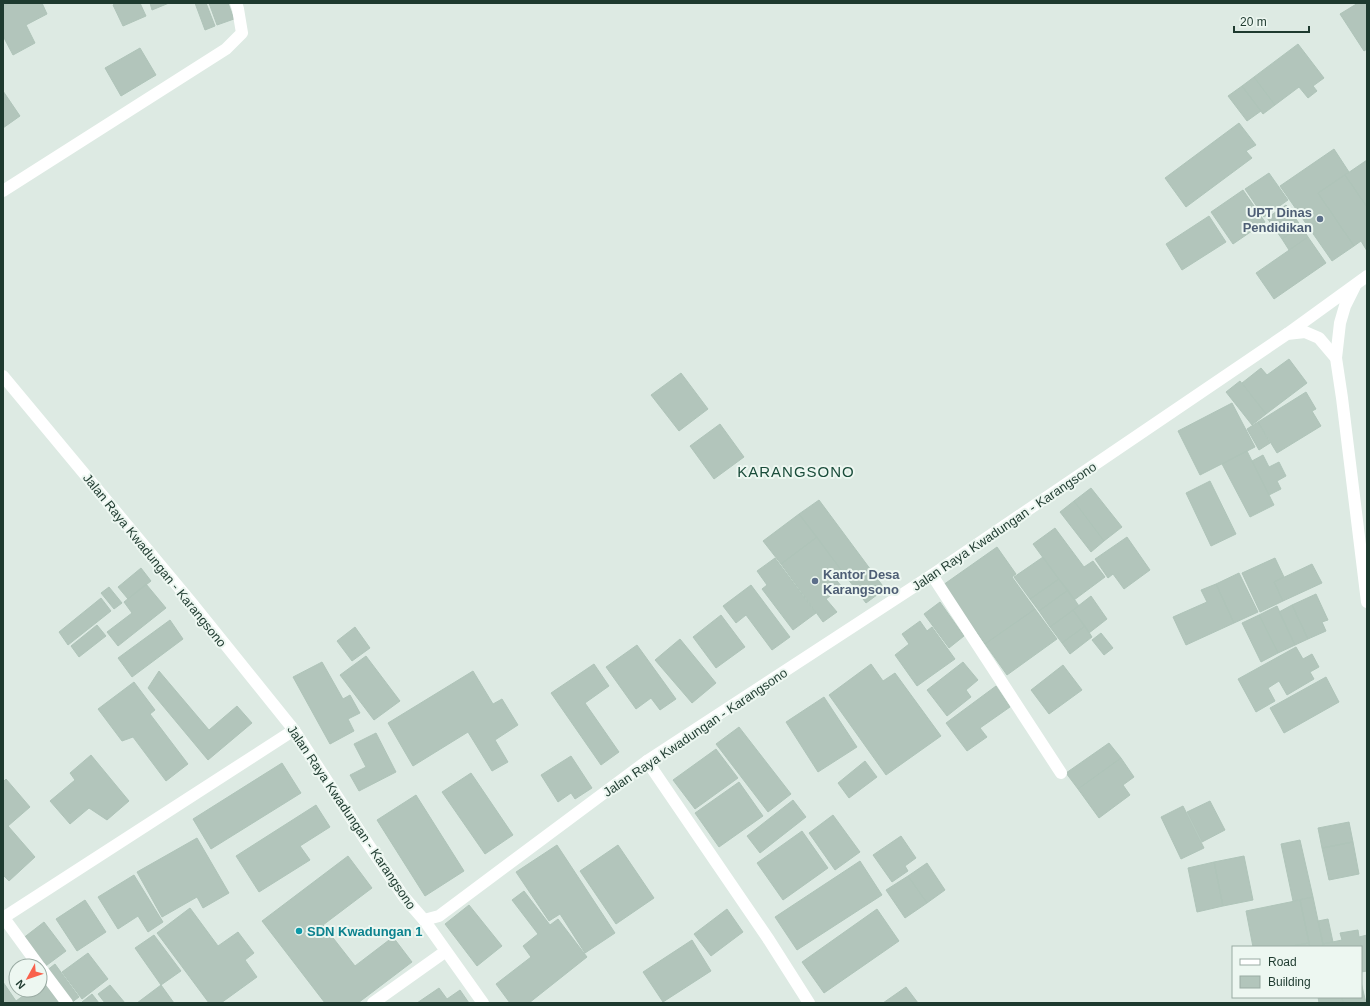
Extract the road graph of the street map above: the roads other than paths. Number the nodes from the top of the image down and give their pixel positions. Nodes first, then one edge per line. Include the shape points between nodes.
1 (236, 3) edge
2 (3, 191) edge
3 (1367, 276) edge
4 (1356, 285) junction
5 (1287, 334) junction
6 (1336, 358) junction
7 (3, 376) edge
8 (932, 575) junction
9 (1367, 602) edge
10 (294, 730) junction
11 (647, 761) junction
12 (1061, 773) dead end
13 (3, 918) edge
14 (424, 920) junction
15 (446, 950) junction
16 (34, 958) edge
17 (48, 977) edge
18 (67, 1003) edge
19 (373, 1003) edge
20 (483, 1003) edge
21 (809, 1003) edge

1 - 2 main road via 242,33 226,49
3 - 4 main road, Jalan Raya Kwadungan - Karangsono
4 - 5 main road, Jalan Raya Kwadungan - Karangsono
4 - 6 main road via 1340,323
5 - 6 main road via 1305,332 1319,338
5 - 8 main road, Jalan Raya Kwadungan - Karangsono
6 - 9 main road
7 - 10 main road, Jalan Raya Kwadungan - Karangsono
8 - 11 main road, Jalan Raya Kwadungan - Karangsono
8 - 12 main road
10 - 13 main road
10 - 14 main road, Jalan Raya Kwadungan - Karangsono via 404,897
11 - 14 main road, Jalan Raya Kwadungan - Karangsono via 439,916
11 - 21 main road
13 - 16 main road
14 - 15 main road
15 - 19 main road
15 - 20 main road
17 - 18 main road

